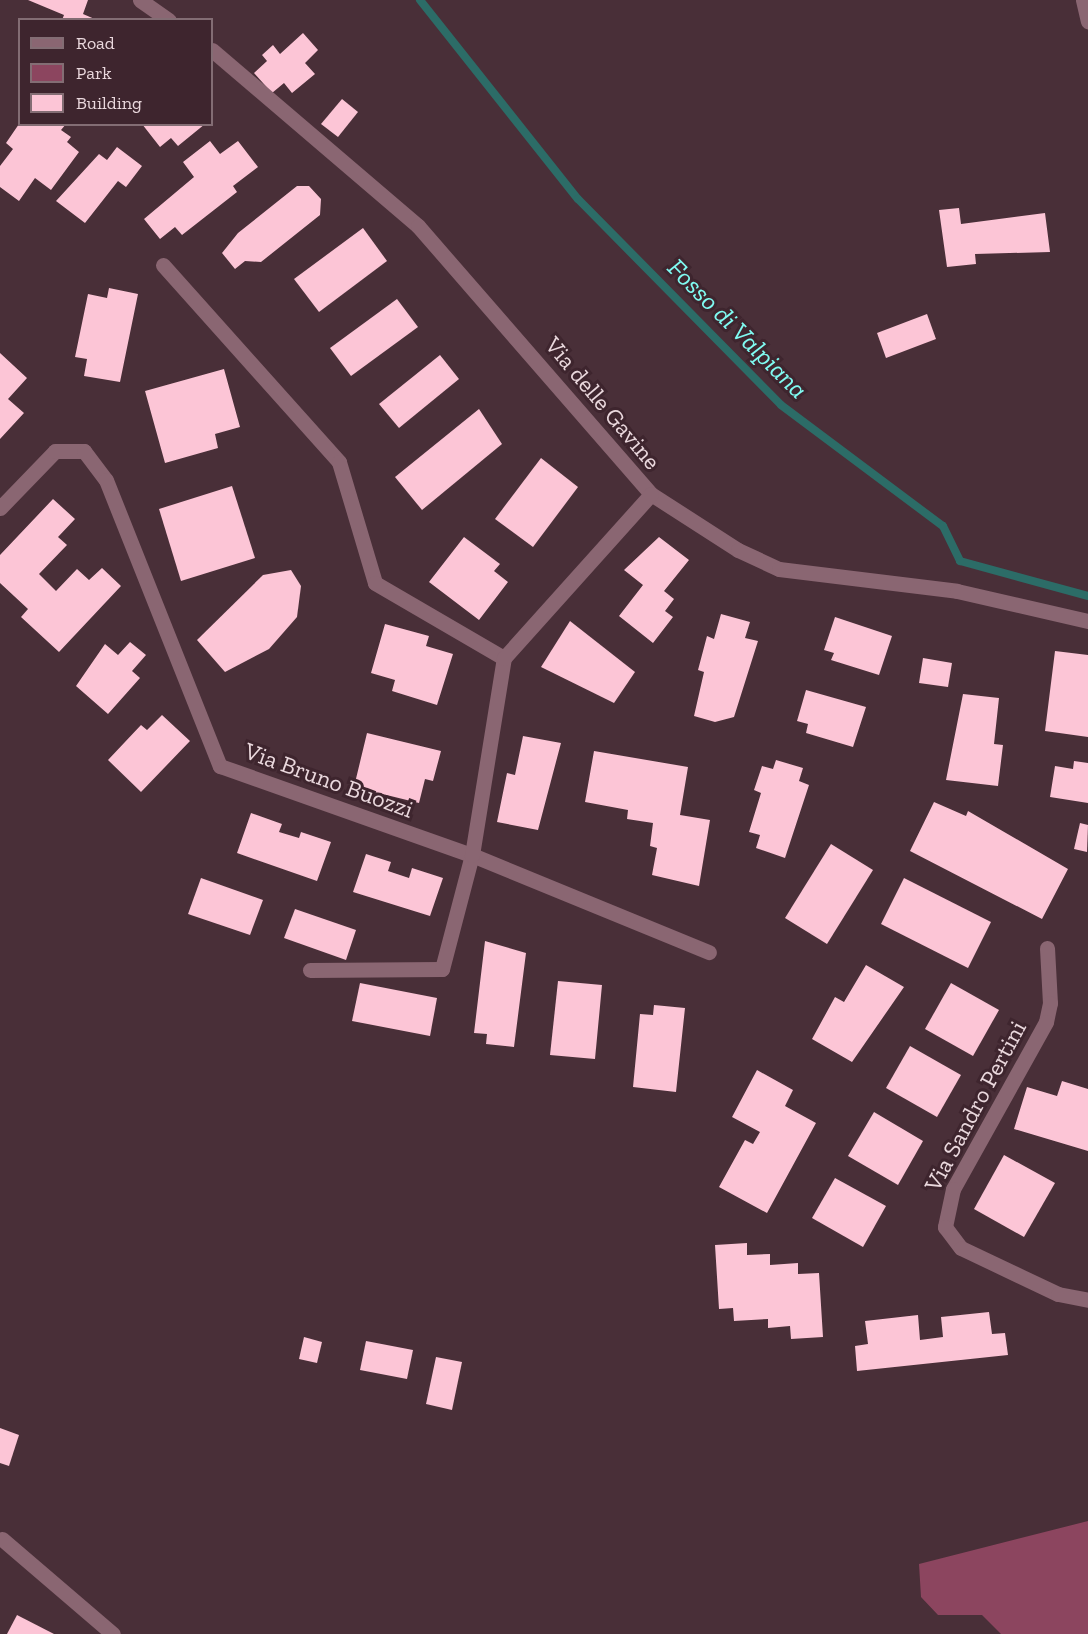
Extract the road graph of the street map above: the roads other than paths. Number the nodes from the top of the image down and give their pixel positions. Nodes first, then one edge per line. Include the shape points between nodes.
1 (140, 0) edge
2 (1083, 0) edge
3 (166, 18) edge
4 (1088, 21) edge
5 (213, 51) edge
6 (163, 265) dead end
7 (651, 494) junction
8 (0, 508) edge
9 (1088, 621) edge
10 (504, 658) junction
11 (472, 855) junction
12 (1047, 948) dead end
13 (709, 952) dead end
14 (310, 970) dead end
15 (1088, 1300) edge
16 (2, 1539) dead end
17 (113, 1634) edge

1 - 3 street
2 - 4 street
5 - 7 street, Via delle Gavine via 418,226
6 - 10 street via 339,462 375,583
7 - 9 street, Via delle Gavine via 778,569 957,591
7 - 10 street
8 - 11 street, Via Bruno Buozzi via 56,451 84,451 106,480 220,766
10 - 11 street
11 - 13 street, Via Bruno Buozzi
11 - 14 street via 442,969
12 - 15 street, Via Sandro Pertini via 1050,1003 1046,1022 952,1189 945,1227 961,1248 1058,1294
16 - 17 street

